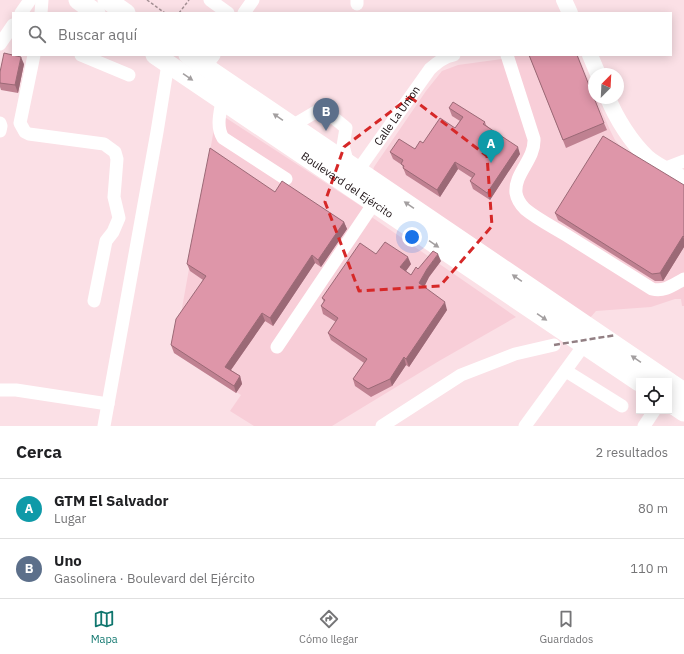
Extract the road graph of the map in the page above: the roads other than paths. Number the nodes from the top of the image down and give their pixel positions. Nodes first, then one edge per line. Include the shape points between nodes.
1 (30, 0) edge
2 (42, 0) edge
3 (78, 0) edge
4 (107, 0) edge
5 (210, 0) edge
6 (253, 0) edge
7 (564, 0) edge
8 (22, 12) edge
9 (41, 12) edge
10 (95, 12) edge
11 (125, 12) edge
12 (227, 12) edge
13 (245, 12) edge
14 (570, 12) edge
15 (12, 26) edge
16 (0, 44) edge
17 (34, 56) edge
18 (83, 56) edge
19 (192, 56) edge
20 (448, 56) edge
21 (506, 56) edge
22 (590, 56) edge
23 (162, 59) edge
24 (210, 61) edge
25 (595, 68) edge
26 (129, 75) dead end
27 (222, 101) junction
28 (610, 104) edge
29 (0, 123) edge
30 (297, 123) dead end
31 (0, 131) edge
32 (319, 155) junction
33 (684, 160) edge
34 (666, 168) junction
35 (286, 179) dead end
36 (684, 179) edge
37 (360, 182) junction
38 (119, 218) junction
39 (140, 222) junction
40 (684, 279) edge
41 (94, 301) dead end
42 (554, 345) dead end
43 (584, 345) junction
44 (277, 347) dead end
45 (566, 371) junction
46 (665, 378) edge
47 (636, 380) edge
48 (672, 383) edge
49 (0, 390) edge
50 (684, 392) edge
51 (108, 404) junction
52 (672, 404) edge
53 (622, 406) dead end
54 (684, 412) edge
55 (652, 414) edge
56 (104, 426) edge
57 (382, 426) edge
58 (525, 426) edge
59 (644, 426) edge

1 - 8 street
2 - 9 street
3 - 10 highway
4 - 11 highway
5 - 12 street
6 - 13 street
7 - 14 main road
15 - 16 street
17 - 38 street via 21,127 29,134 104,144 111,148 117,159 114,197
18 - 26 street
19 - 24 highway, Boulevard del Ejército
20 - 37 street, Calle La Union via 430,69
21 - 40 street via 534,139 533,153 516,186 516,195 521,205 652,289 659,291
22 - 25 main road
23 -> 27 highway, Boulevard del Ejército
23 - 39 street via 157,132
32 -> 24 highway, Boulevard del Ejército
27 - 32 highway, Boulevard del Ejército
27 - 35 street via 219,132 223,138
28 - 34 main road via 647,157
29 - 31 street
30 - 37 street via 319,110 342,124 346,128 343,146
32 - 37 highway, Boulevard del Ejército
33 - 34 street
34 - 36 main road
37 -> 43 highway, Boulevard del Ejército
37 - 44 street, Calle La Union
46 -> 37 highway, Boulevard del Ejército via 486,256
38 - 39 street
38 - 41 street via 106,241
39 - 51 street
42 - 57 street via 515,354 461,375
43 - 45 street
43 - 47 highway, Boulevard del Ejército
45 - 53 street
45 - 58 street
48 - 50 highway, Boulevard del Ejército
49 - 51 street via 16,390
51 - 56 street
52 - 54 highway
55 - 59 street

